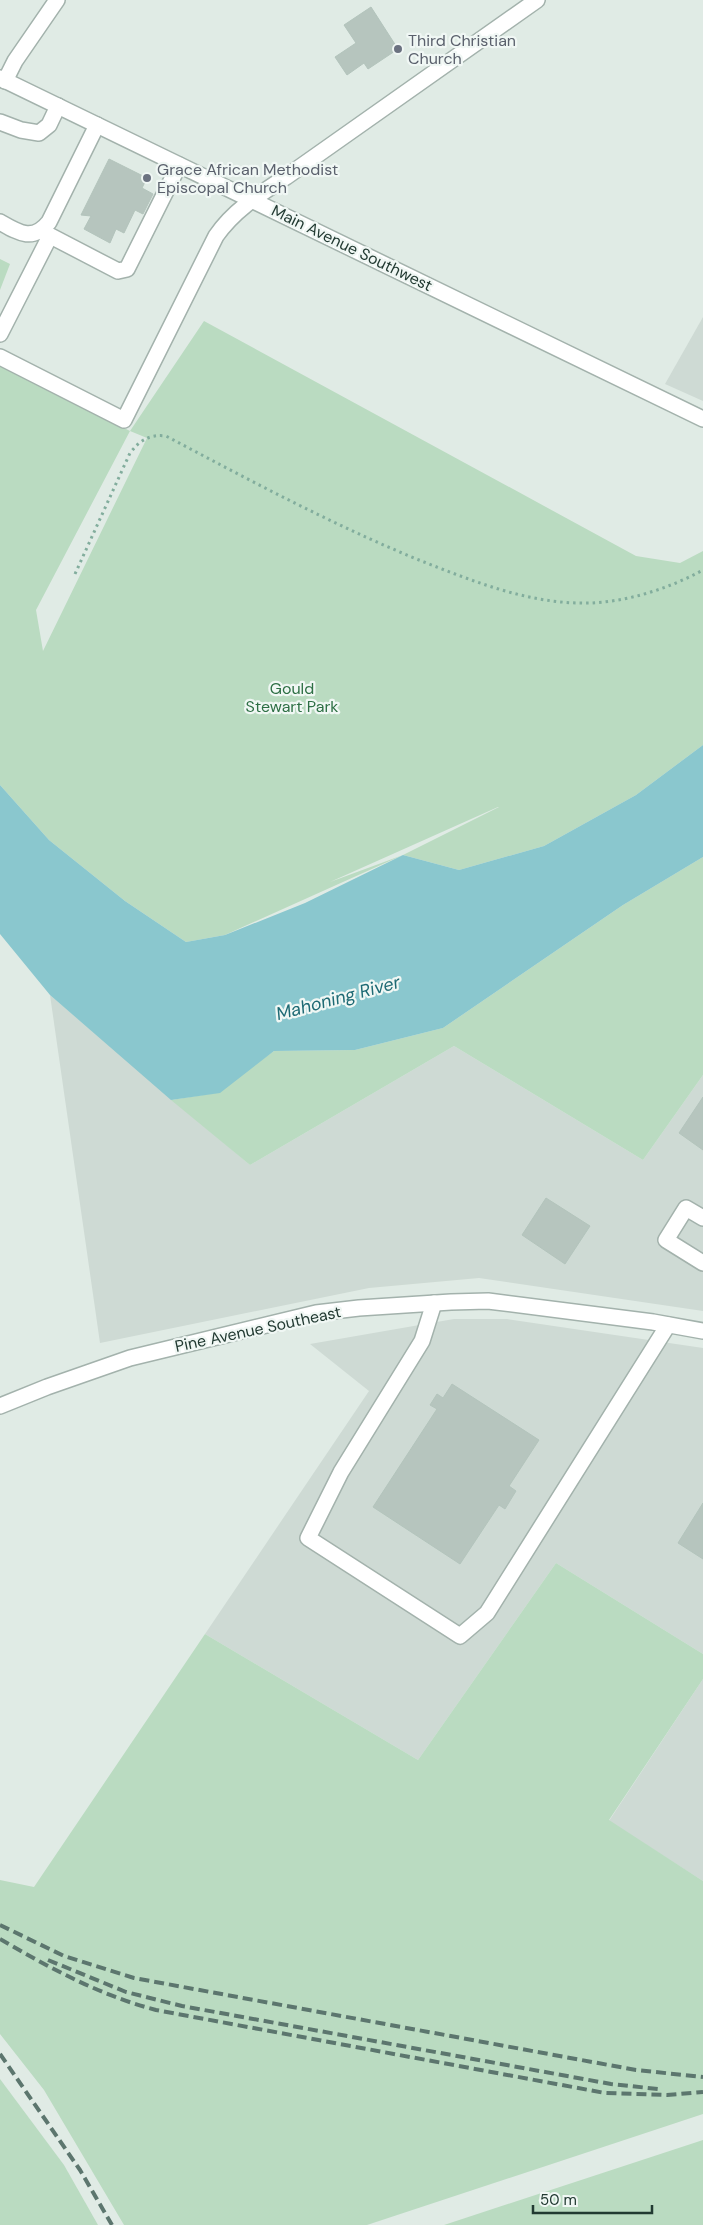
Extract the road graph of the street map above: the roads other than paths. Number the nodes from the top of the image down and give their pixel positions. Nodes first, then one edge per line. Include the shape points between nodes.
1 (57, 0) edge
2 (537, 0) edge
3 (2, 79) edge
4 (58, 106) junction
5 (0, 122) edge
6 (97, 125) junction
7 (179, 165) junction
8 (251, 200) junction
9 (0, 222) edge
10 (46, 233) junction
11 (0, 334) edge
12 (0, 357) edge
13 (703, 419) edge
14 (703, 1218) edge
15 (703, 1263) edge
16 (434, 1303) junction
17 (668, 1325) junction
18 (703, 1331) edge
19 (0, 1406) edge

1 - 3 street
2 - 8 street
3 - 4 street, Main Avenue Southwest
4 - 5 street via 49,125 39,133
4 - 6 street, Main Avenue Southwest
6 - 7 street, Main Avenue Southwest
6 - 10 street
7 - 8 street, Main Avenue Southwest
7 - 10 street via 127,269 118,271
8 - 12 street via 216,236 124,420
8 - 13 street, Main Avenue Southwest
9 - 10 street via 17,232
10 - 11 street
14 - 15 street via 686,1208 666,1240
16 - 17 street, Pine Avenue Southeast via 488,1302
16 - 17 street via 422,1342 341,1472 308,1538 460,1636 487,1613
16 - 19 street, Pine Avenue Southeast via 359,1308 298,1318 109,1364
17 - 18 street, Pine Avenue Southeast

